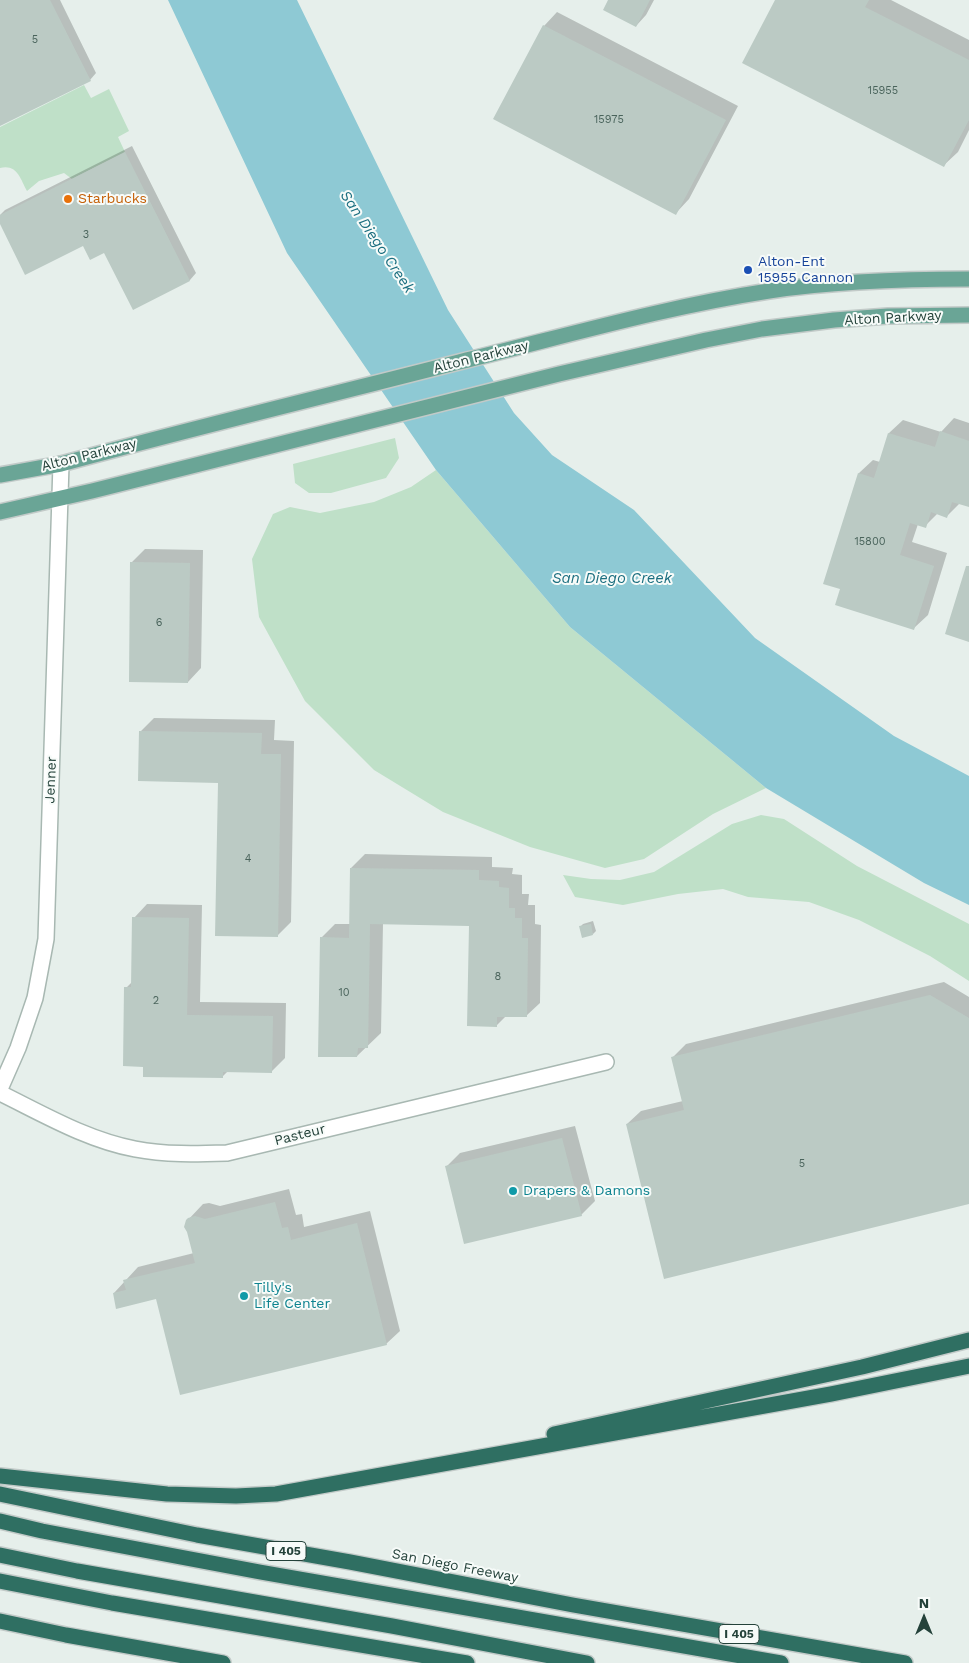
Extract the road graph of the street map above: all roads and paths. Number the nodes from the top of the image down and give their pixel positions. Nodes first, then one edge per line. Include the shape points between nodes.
1 (969, 279) edge
2 (969, 315) edge
3 (61, 464) junction
4 (0, 475) edge
5 (60, 498) junction
6 (0, 512) edge
7 (606, 1062) dead end
8 (0, 1091) edge
9 (969, 1340) edge
10 (969, 1366) edge
11 (0, 1476) edge
12 (0, 1494) edge
13 (276, 1494) junction
14 (0, 1521) edge
15 (0, 1555) edge
16 (0, 1580) edge
17 (0, 1621) edge
18 (66, 1635) junction
19 (165, 1663) edge
20 (224, 1663) edge
21 (467, 1663) edge
22 (587, 1663) edge
23 (780, 1663) edge
24 (905, 1663) edge

1 - 3 main road, Alton Parkway via 878,281 769,291 661,312
2 - 5 main road, Alton Parkway via 834,320 762,329 673,346
3 - 4 main road, Alton Parkway
3 - 5 street, Jenner
5 - 6 main road, Alton Parkway
5 - 8 street, Jenner via 46,939 35,998
7 - 8 street, Pasteur via 227,1153 185,1155 134,1149 98,1138
9 - 13 highway via 862,1368
10 - 13 highway
11 - 13 highway via 167,1494
12 - 24 highway, San Diego Freeway / I 405 via 197,1535
14 - 23 highway via 42,1532 260,1572
15 - 22 highway
16 - 21 highway via 112,1603
17 - 18 highway
18 - 19 highway
18 - 20 highway

